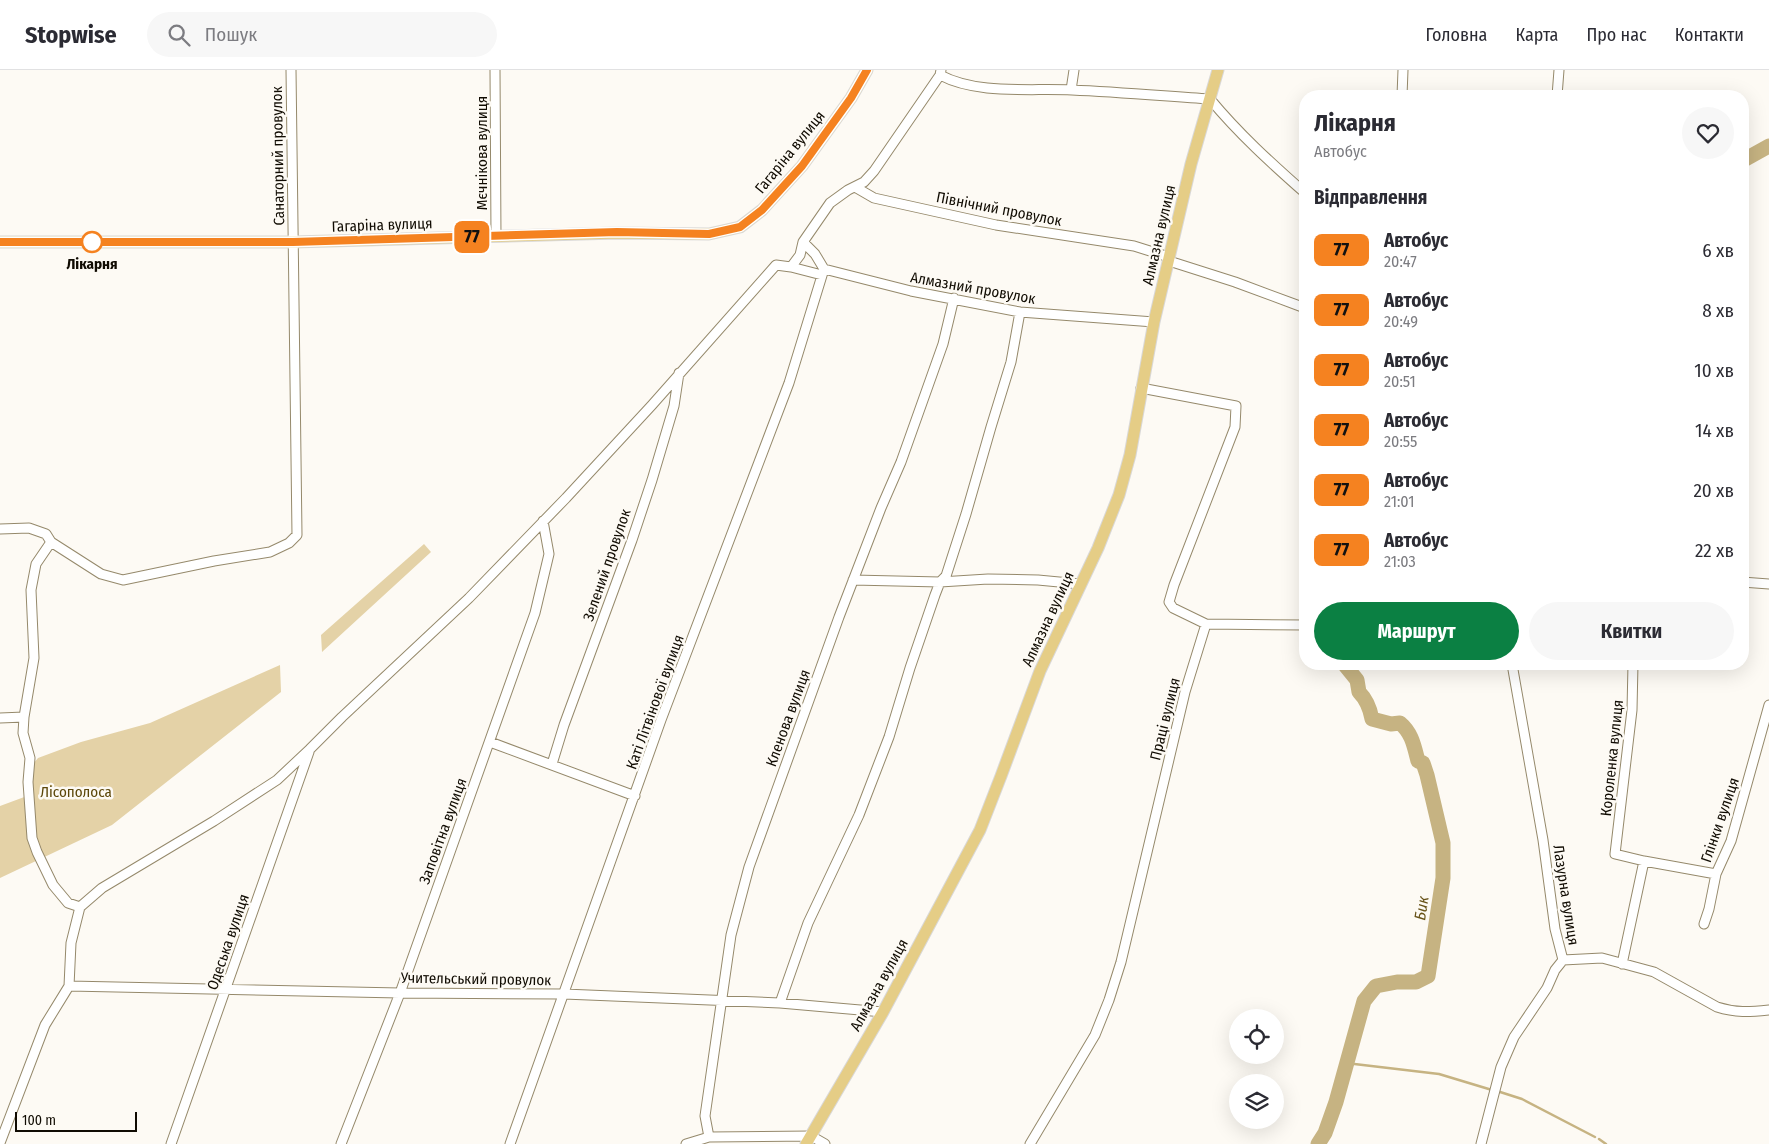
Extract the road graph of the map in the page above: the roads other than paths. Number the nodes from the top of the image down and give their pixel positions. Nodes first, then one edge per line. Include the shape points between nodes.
1 (291, 70) edge
2 (495, 70) edge
3 (867, 70) edge
4 (1074, 70) edge
5 (1218, 70) edge
6 (1403, 70) edge
7 (1559, 70) edge
8 (941, 73) edge
9 (1071, 90) junction
10 (1402, 90) edge
11 (1557, 90) edge
12 (1210, 99) junction
13 (855, 187) junction
14 (1299, 188) edge
15 (496, 236) junction
16 (0, 242) edge
17 (293, 242) junction
18 (803, 242) junction
19 (1169, 259) junction
20 (791, 268) junction
21 (823, 272) junction
22 (954, 298) junction
23 (1299, 306) edge
24 (1020, 312) junction
25 (1154, 322) junction
26 (679, 373) junction
27 (1141, 388) junction
28 (543, 522) junction
29 (0, 529) edge
30 (48, 538) junction
31 (853, 580) junction
32 (940, 582) junction
33 (1749, 583) edge
34 (1080, 584) junction
35 (1769, 584) edge
36 (1206, 624) junction
37 (1299, 625) edge
38 (1513, 670) edge
39 (1633, 670) edge
40 (1769, 705) edge
41 (24, 717) junction
42 (0, 718) edge
43 (490, 742) junction
44 (310, 749) junction
45 (552, 764) junction
46 (635, 796) junction
47 (1615, 854) joint
48 (1644, 861) junction
49 (1716, 874) junction
50 (80, 907) junction
51 (1704, 924) dead end
52 (1563, 960) junction
53 (1622, 964) junction
54 (68, 986) junction
55 (227, 988) junction
56 (400, 993) junction
57 (564, 994) junction
58 (722, 1001) junction
59 (780, 1003) junction
60 (1769, 1010) edge
61 (883, 1012) junction
62 (709, 1138) junction
63 (809, 1140) edge
64 (0, 1143) edge
65 (171, 1144) edge
66 (340, 1144) edge
67 (510, 1144) edge
68 (686, 1144) edge
69 (825, 1144) edge
70 (1030, 1144) edge
71 (1481, 1144) edge

1 - 17 street, Санаторний провулок
2 - 15 street, Мєчнікова вулиця
3 - 15 main road, Гагаріна вулиця via 802,166 762,210 740,227 709,234 617,232
4 - 9 street
5 - 12 main road, Алмазна вулиця
6 - 10 street
7 - 11 street
8 - 9 street via 955,83 1008,90
8 - 13 street via 874,171
9 - 12 street
12 - 14 street via 1257,151
12 - 19 main road, Алмазна вулиця
13 - 18 street via 830,203
13 - 19 street, Північний провулок via 874,198 996,226 1134,246
15 - 17 main road, Гагаріна вулиця
16 - 17 main road, Гагаріна вулиця
17 - 30 street, Санаторний провулок via 297,535 289,543 270,552 214,560 123,580 101,574
18 - 20 street via 800,255
18 - 21 street via 815,254
19 - 23 street, Північний провулок
19 - 25 main road, Алмазна вулиця
20 - 21 street, Алмазний провулок
20 - 26 street via 776,265
21 - 22 street, Алмазний провулок
21 - 46 street, Каті Літвінової вулиця via 789,383
22 - 24 street, Алмазний провулок
22 - 31 street, Кленова вулиця via 943,344 901,462
24 - 25 street, Алмазний провулок
24 - 32 street via 1011,362 966,514 946,576
25 - 27 main road, Алмазна вулиця
26 - 28 street
26 - 45 street, Зелений провулок via 674,406 652,480
27 - 34 main road, Алмазна вулиця via 1130,455 1119,495
27 - 36 street via 1236,406 1235,427 1169,602 1173,608
28 - 43 street, Заповітна вулиця via 548,554 535,613
28 - 44 street via 469,598
29 - 30 street via 29,528
30 - 41 street via 36,564 30,590 34,658
31 - 32 street
31 - 58 street, Кленова вулиця via 748,867 731,935
32 - 34 street via 988,579
32 - 59 street via 889,737 859,815 808,922
33 - 35 street
34 - 61 main road, Алмазна вулиця via 1040,671 980,830
36 - 37 street
36 - 70 street, Праці вулиця via 1185,692 1121,962 1109,1000 1095,1035
38 - 52 street, Лазурна вулиця via 1555,929
39 - 47 street, Короленка вулиця via 1632,710
40 - 49 street, Глінки вулиця via 1731,841
41 - 42 street
41 - 50 street via 23,733 30,758 28,782 32,838 53,885 68,903
43 - 45 street
43 - 56 street, Заповітна вулиця
44 - 50 street via 277,780 102,888
44 - 55 street, Одеська вулиця
45 - 46 street
46 - 57 street, Каті Літвінової вулиця
47 - 48 street, Глінки вулиця
48 - 49 street, Глінки вулиця
48 - 53 street
49 - 51 street
50 - 54 street via 71,943
52 - 53 street via 1602,958
52 - 71 street, Лазурна вулиця via 1514,1038 1501,1067
53 - 60 street via 1659,974 1726,1010 1738,1013
54 - 55 street, Учительський провулок
54 - 64 street via 45,1025
55 - 56 street, Учительський провулок
55 - 65 street, Одеська вулиця
56 - 57 street, Учительський провулок
56 - 66 street, Заповітна вулиця
57 - 58 street, Учительський провулок
57 - 67 street, Каті Літвінової вулиця
58 - 59 street, Учительський провулок
58 - 62 street, Кленова вулиця via 705,1116
59 - 61 street, Учительський провулок
61 - 63 main road, Алмазна вулиця
62 - 63 street
62 - 68 street
63 - 69 street

